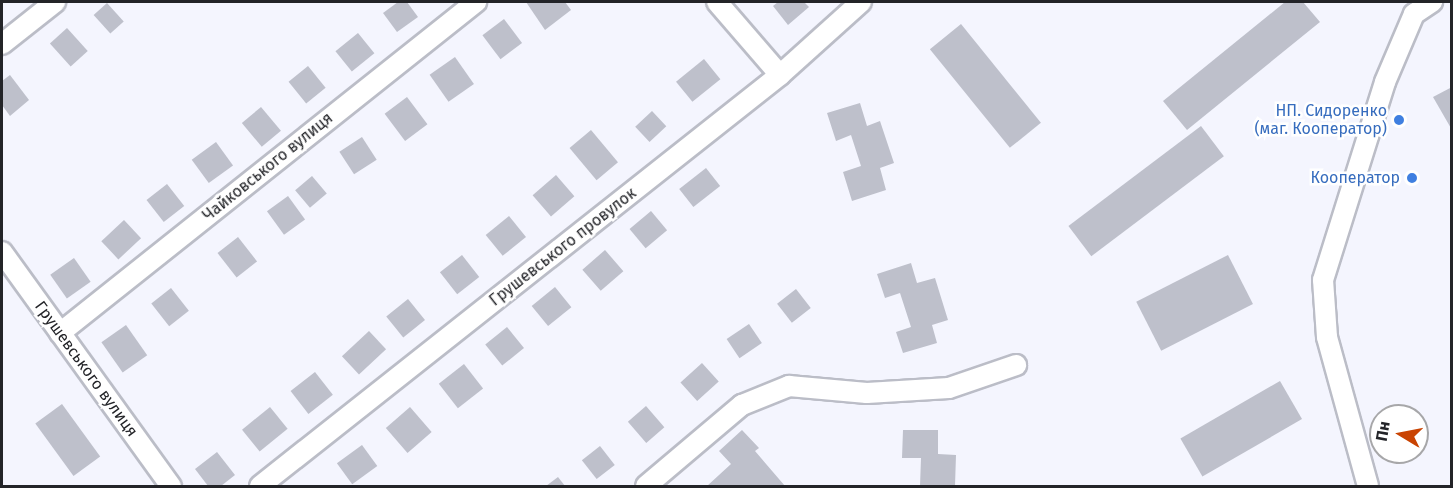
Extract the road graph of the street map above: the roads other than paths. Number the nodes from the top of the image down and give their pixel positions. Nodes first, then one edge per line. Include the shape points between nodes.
1 (55, 2) edge
2 (476, 2) edge
3 (717, 2) edge
4 (861, 2) edge
5 (1432, 2) edge
6 (1408, 8) edge
7 (2, 44) edge
8 (780, 75) junction
9 (2, 252) edge
10 (60, 333) junction
11 (1016, 365) dead end
12 (171, 486) edge
13 (260, 486) edge
14 (646, 486) edge
15 (1368, 486) edge

1 - 7 street
2 - 10 street, Чайковського вулиця
3 - 8 street
4 - 8 street, Грушевського провулок
5 - 6 street
6 - 15 street via 1323,279 1328,337
8 - 13 street, Грушевського провулок
9 - 10 street, Грушевського вулиця
10 - 12 street, Грушевського вулиця
11 - 14 street via 949,388 867,393 789,386 742,405

